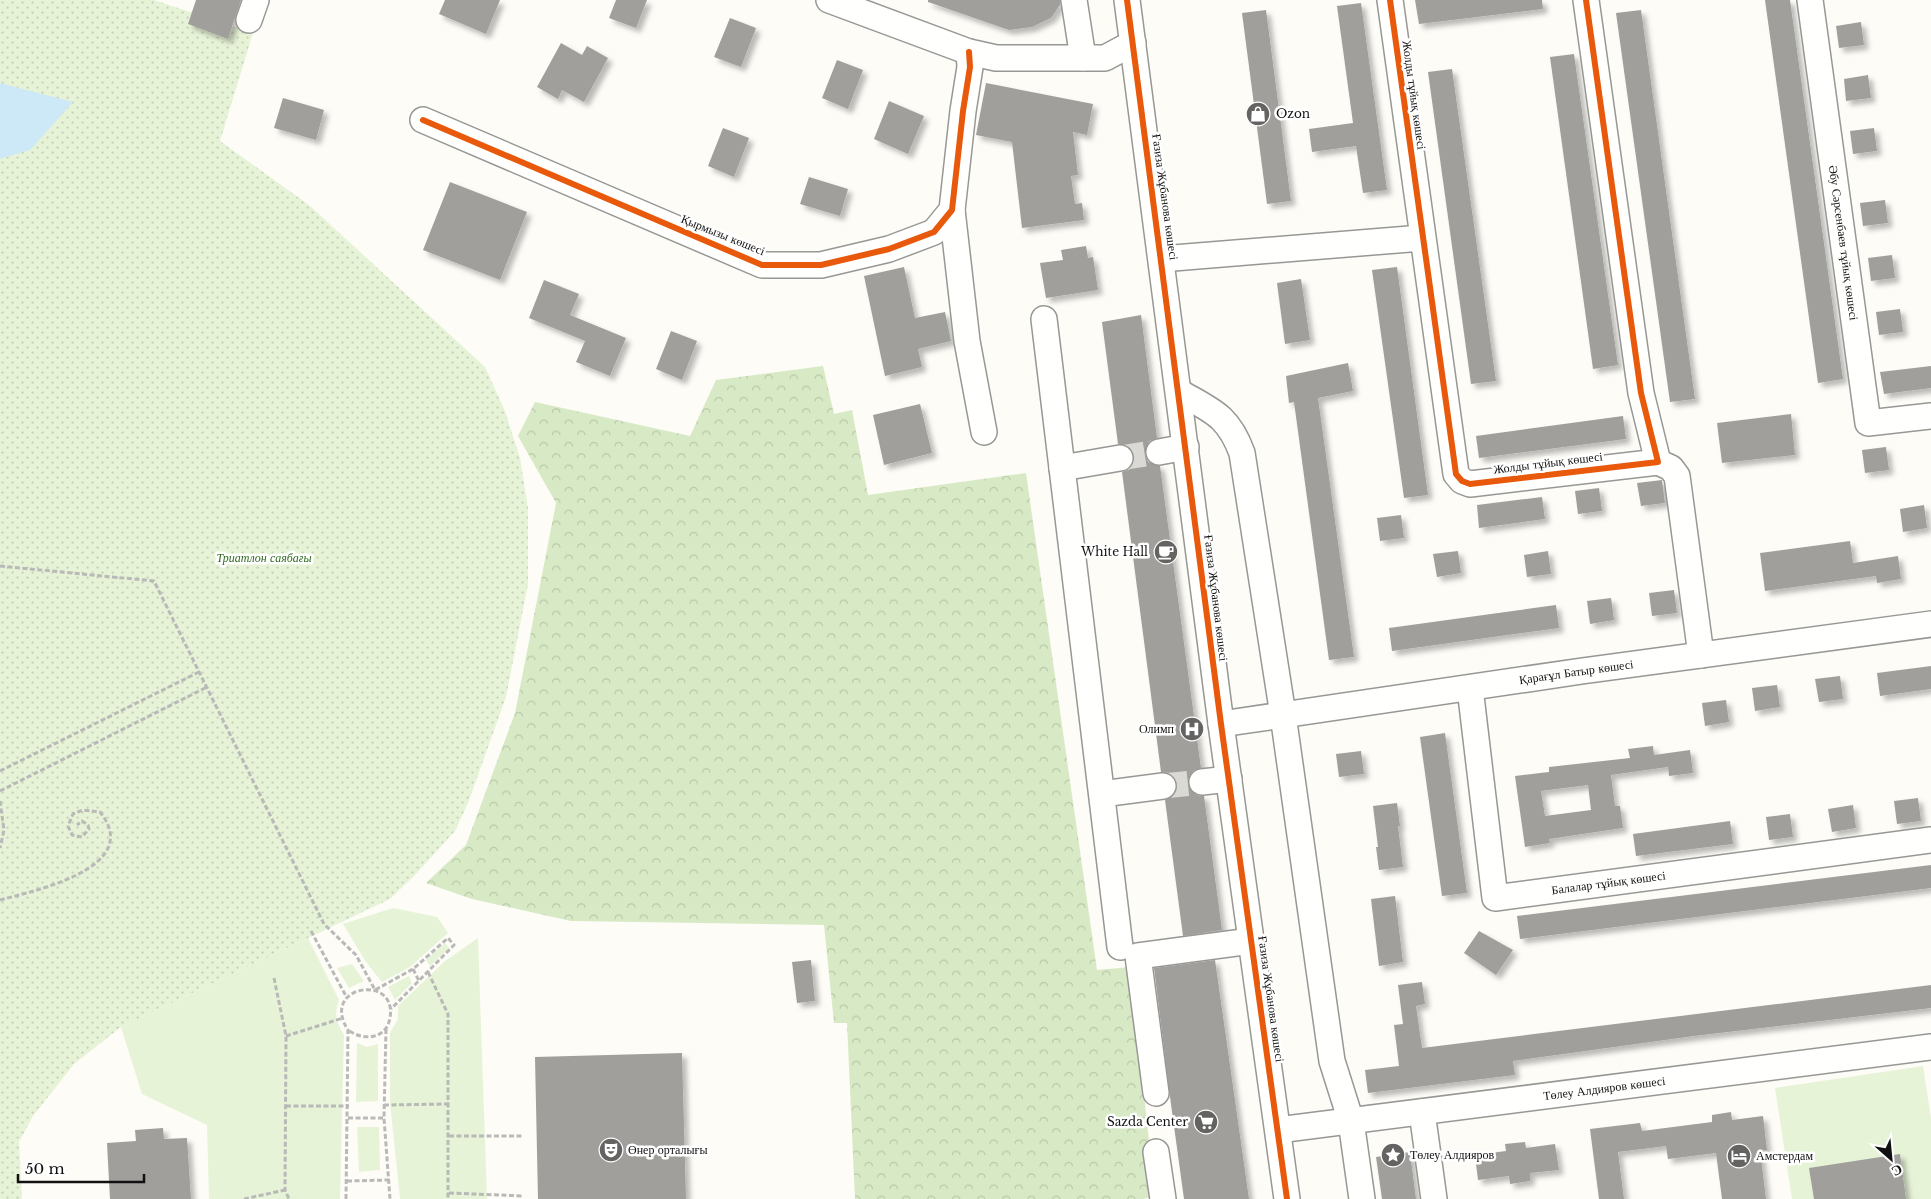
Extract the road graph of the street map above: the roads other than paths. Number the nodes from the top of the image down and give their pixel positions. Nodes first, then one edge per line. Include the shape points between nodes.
1 (829, 0) edge
2 (1074, 0) edge
3 (1127, 0) edge
4 (1390, 0) edge
5 (1586, 0) edge
6 (1810, 0) edge
7 (1133, 43) junction
8 (969, 52) junction
9 (1083, 58) junction
10 (423, 120) dead end
11 (952, 210) junction
12 (1422, 238) junction
13 (1161, 258) junction
14 (1044, 319) dead end
15 (1179, 392) junction
16 (1931, 416) edge
17 (984, 432) dead end
18 (1186, 447) junction
19 (1158, 452) tunnel mouth
20 (1120, 458) tunnel mouth
21 (1658, 462) junction
22 (1062, 468) junction
23 (1931, 624) edge
24 (1701, 655) junction
25 (1470, 688) junction
26 (1283, 715) junction
27 (1221, 724) junction
28 (1229, 779) junction
29 (1202, 782) tunnel mouth
30 (1163, 786) tunnel mouth
31 (1102, 794) junction
32 (1931, 840) edge
33 (1252, 941) junction
34 (1120, 947) dead end
35 (1931, 1047) edge
36 (1156, 1093) dead end
37 (1422, 1112) junction
38 (1352, 1121) junction
39 (1278, 1130) junction
40 (1156, 1152) dead end
41 (1163, 1199) edge
42 (1287, 1199) edge
43 (1362, 1199) edge
44 (1434, 1199) edge

1 - 8 street
2 - 9 street
3 - 7 street, Ғазиза Жұбанова көшесі
4 - 12 street, Жолды тұйық көшесі
5 - 21 street via 1641,393
6 - 16 street, Әбу Сәрсенбаев тұйық көшесі via 1868,423
7 - 9 street via 1105,58
7 - 13 street, Ғазиза Жұбанова көшесі
8 - 9 street via 996,58
8 - 11 street via 970,67
10 - 11 street, Қырмызы көшесі via 762,265 821,265 889,249 934,232
11 - 17 street via 967,341
12 - 13 street
12 - 21 street, Жолды тұйық көшесі via 1456,474 1462,481 1470,484
13 - 15 street, Ғазиза Жұбанова көшесі
14 - 22 street
15 - 18 street, Ғазиза Жұбанова көшесі
15 - 26 street via 1218,415 1234,432 1242,453
18 - 19 street
18 - 27 street, Ғазиза Жұбанова көшесі
20 - 22 street
21 - 24 street via 1671,468 1677,476
22 - 31 street
23 - 24 street, Қарағұл Батыр көшесі
24 - 25 street, Қарағұл Батыр көшесі
25 - 26 street, Қарағұл Батыр көшесі
25 - 32 street, Балалар тұйық көшесі via 1495,898
26 - 27 street, Қарағұл Батыр көшесі
26 - 38 street via 1332,1060
27 - 28 street, Ғазиза Жұбанова көшесі
28 - 29 street
28 - 33 street, Ғазиза Жұбанова көшесі
30 - 31 street
31 - 34 street
33 - 36 street via 1138,956
33 - 39 street, Ғазиза Жұбанова көшесі
35 - 37 street, Төлеу Алдияров көшесі
37 - 38 street, Төлеу Алдияров көшесі
37 - 44 street
38 - 39 street, Төлеу Алдияров көшесі
38 - 43 street
39 - 42 street, Ғазиза Жұбанова көшесі
40 - 41 street

